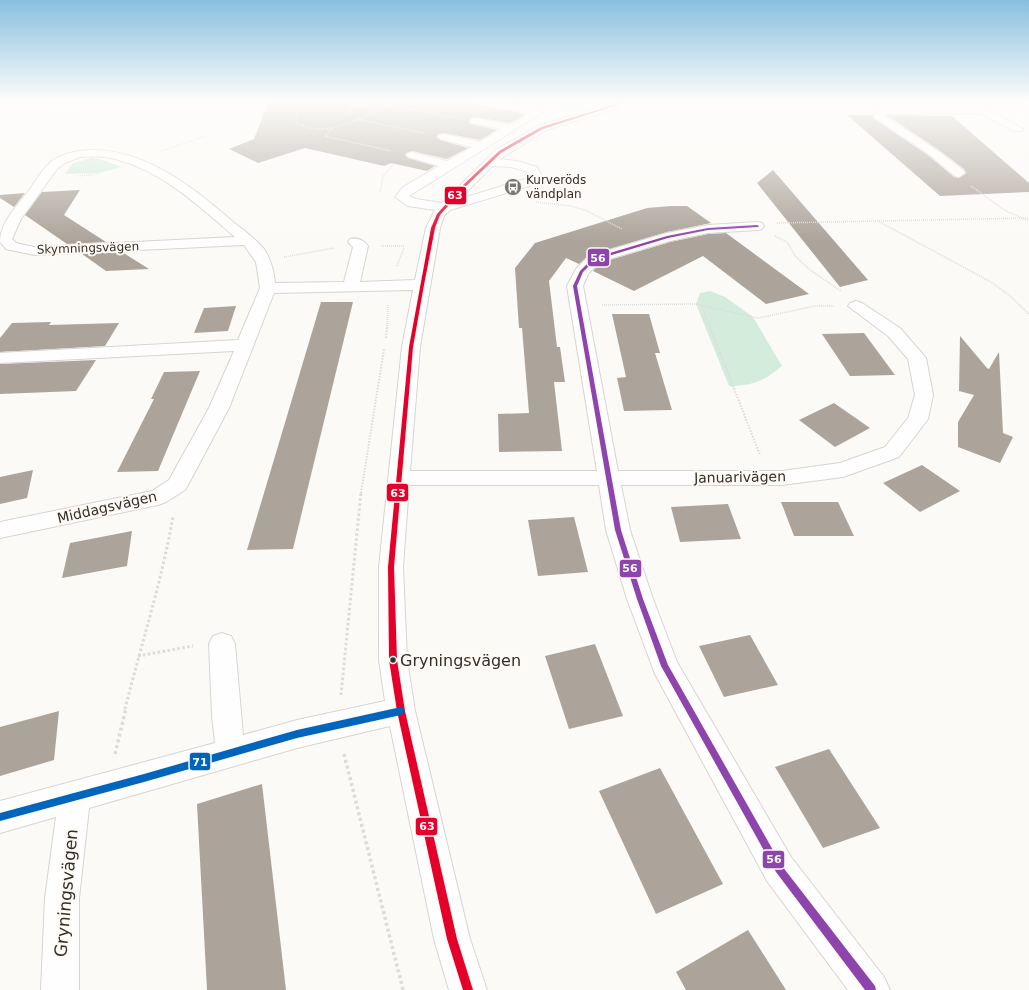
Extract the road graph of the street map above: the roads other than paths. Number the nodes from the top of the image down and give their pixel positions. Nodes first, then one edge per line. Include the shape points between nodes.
1 (471, 148) edge
2 (491, 148) edge
3 (507, 148) edge
4 (927, 148) edge
5 (485, 154) junction
6 (412, 155) road end
7 (449, 165) junction
8 (959, 173) road end
9 (445, 207) junction
10 (757, 226) road end
11 (248, 241) junction
12 (355, 242) dead end
13 (422, 285) junction
14 (351, 286) junction
15 (268, 288) junction
16 (856, 306) road end
17 (245, 345) junction
18 (0, 358) edge
19 (607, 477) junction
20 (399, 478) junction
21 (0, 530) edge
22 (222, 644) road end
23 (401, 711) junction
24 (231, 752) junction
25 (75, 797) junction
26 (0, 817) edge
27 (60, 990) edge
28 (468, 990) edge
29 (871, 990) edge

1 - 5 street
2 - 5 street
3 - 5 street
4 - 8 street
5 - 7 street
5 - 9 street
5 - 9 street via 520,164 533,170 536,176 514,187
6 - 7 street
7 - 9 street via 407,190 401,197 414,203
9 - 13 street via 438,215 433,228
10 - 19 street via 708,229 647,242 594,259 581,272 575,286
11 - 11 street, Skymningsvägen via 34,251 11,246 5,239 9,225 55,164 64,159 90,153 114,155 170,180 197,198
11 - 15 street, Skymningsvägen via 258,249 267,270
12 - 14 street via 362,246
13 - 14 street
13 - 20 street via 411,346
14 - 15 street
15 - 17 street, Middagsvägen
16 - 19 street, Januarivägen via 894,332 917,358 924,395 918,419 892,452 843,470 768,478
17 - 18 street
17 - 21 street, Middagsvägen via 218,408 177,485 158,497
19 - 20 street, Januarivägen
19 - 29 street via 618,530 665,666 779,869
20 - 23 street via 391,567 393,660
22 - 24 street
23 - 24 street via 296,734
23 - 28 street via 452,940
24 - 25 street
25 - 26 street
25 - 27 street, Gryningsvägen via 62,898

